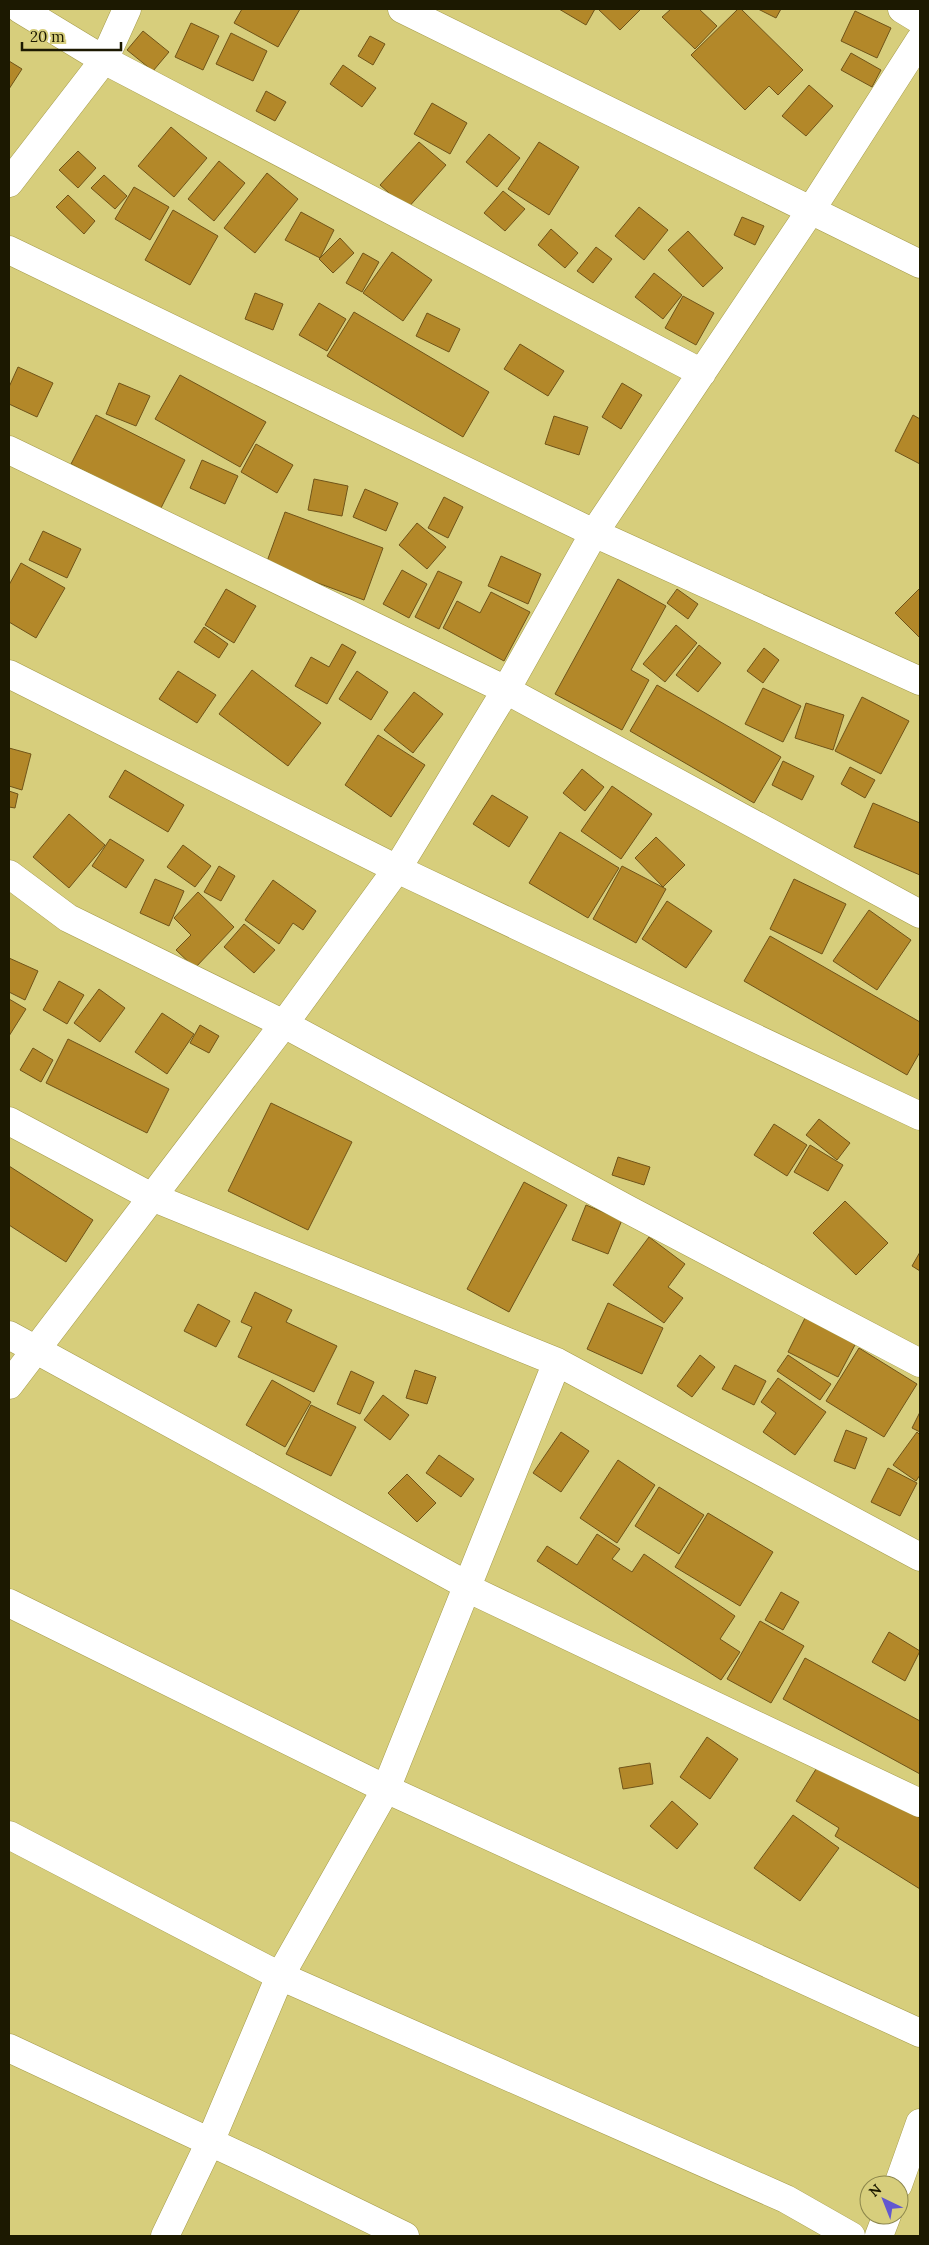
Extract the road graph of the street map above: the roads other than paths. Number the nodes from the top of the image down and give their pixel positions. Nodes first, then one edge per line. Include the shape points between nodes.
1 (20, 9) edge
2 (127, 9) edge
3 (402, 9) edge
4 (902, 9) edge
5 (920, 20) edge
6 (920, 40) edge
7 (104, 60) junction
8 (9, 183) edge
9 (811, 210) junction
10 (9, 250) edge
11 (920, 264) edge
12 (702, 373) junction
13 (9, 450) edge
14 (594, 533) junction
15 (9, 674) edge
16 (920, 681) edge
17 (506, 690) junction
18 (397, 869) junction
19 (9, 874) edge
20 (920, 914) edge
21 (284, 1024) junction
22 (920, 1116) edge
23 (9, 1121) edge
24 (152, 1197) junction
25 (9, 1335) edge
26 (36, 1349) junction
27 (557, 1362) junction
28 (920, 1363) edge
29 (9, 1385) edge
30 (920, 1557) edge
31 (467, 1588) junction
32 (9, 1604) edge
33 (386, 1789) junction
34 (920, 1803) edge
35 (9, 1835) edge
36 (280, 1976) junction
37 (920, 2032) edge
38 (9, 2048) edge
39 (920, 2123) edge
40 (210, 2142) junction
41 (902, 2175) edge
42 (165, 2236) edge
43 (405, 2236) edge
44 (851, 2236) edge

1 - 7 street
2 - 7 street
3 - 9 street
4 - 5 street
6 - 9 street
7 - 8 street
7 - 12 street
9 - 11 street
9 - 12 street
10 - 14 street
12 - 14 street
13 - 17 street
14 - 16 street
14 - 17 street
15 - 18 street
17 - 18 street
17 - 20 street
18 - 21 street
18 - 22 street
19 - 21 street via 68,918
21 - 24 street
21 - 28 street
23 - 24 street
24 - 26 street
24 - 27 street
25 - 26 street
26 - 29 street
26 - 31 street
27 - 30 street
27 - 31 street
31 - 33 street
31 - 34 street
32 - 33 street
33 - 36 street
33 - 37 street
35 - 36 street
36 - 40 street
36 - 44 street via 786,2199
38 - 40 street
39 - 41 street
40 - 42 street
40 - 43 street

